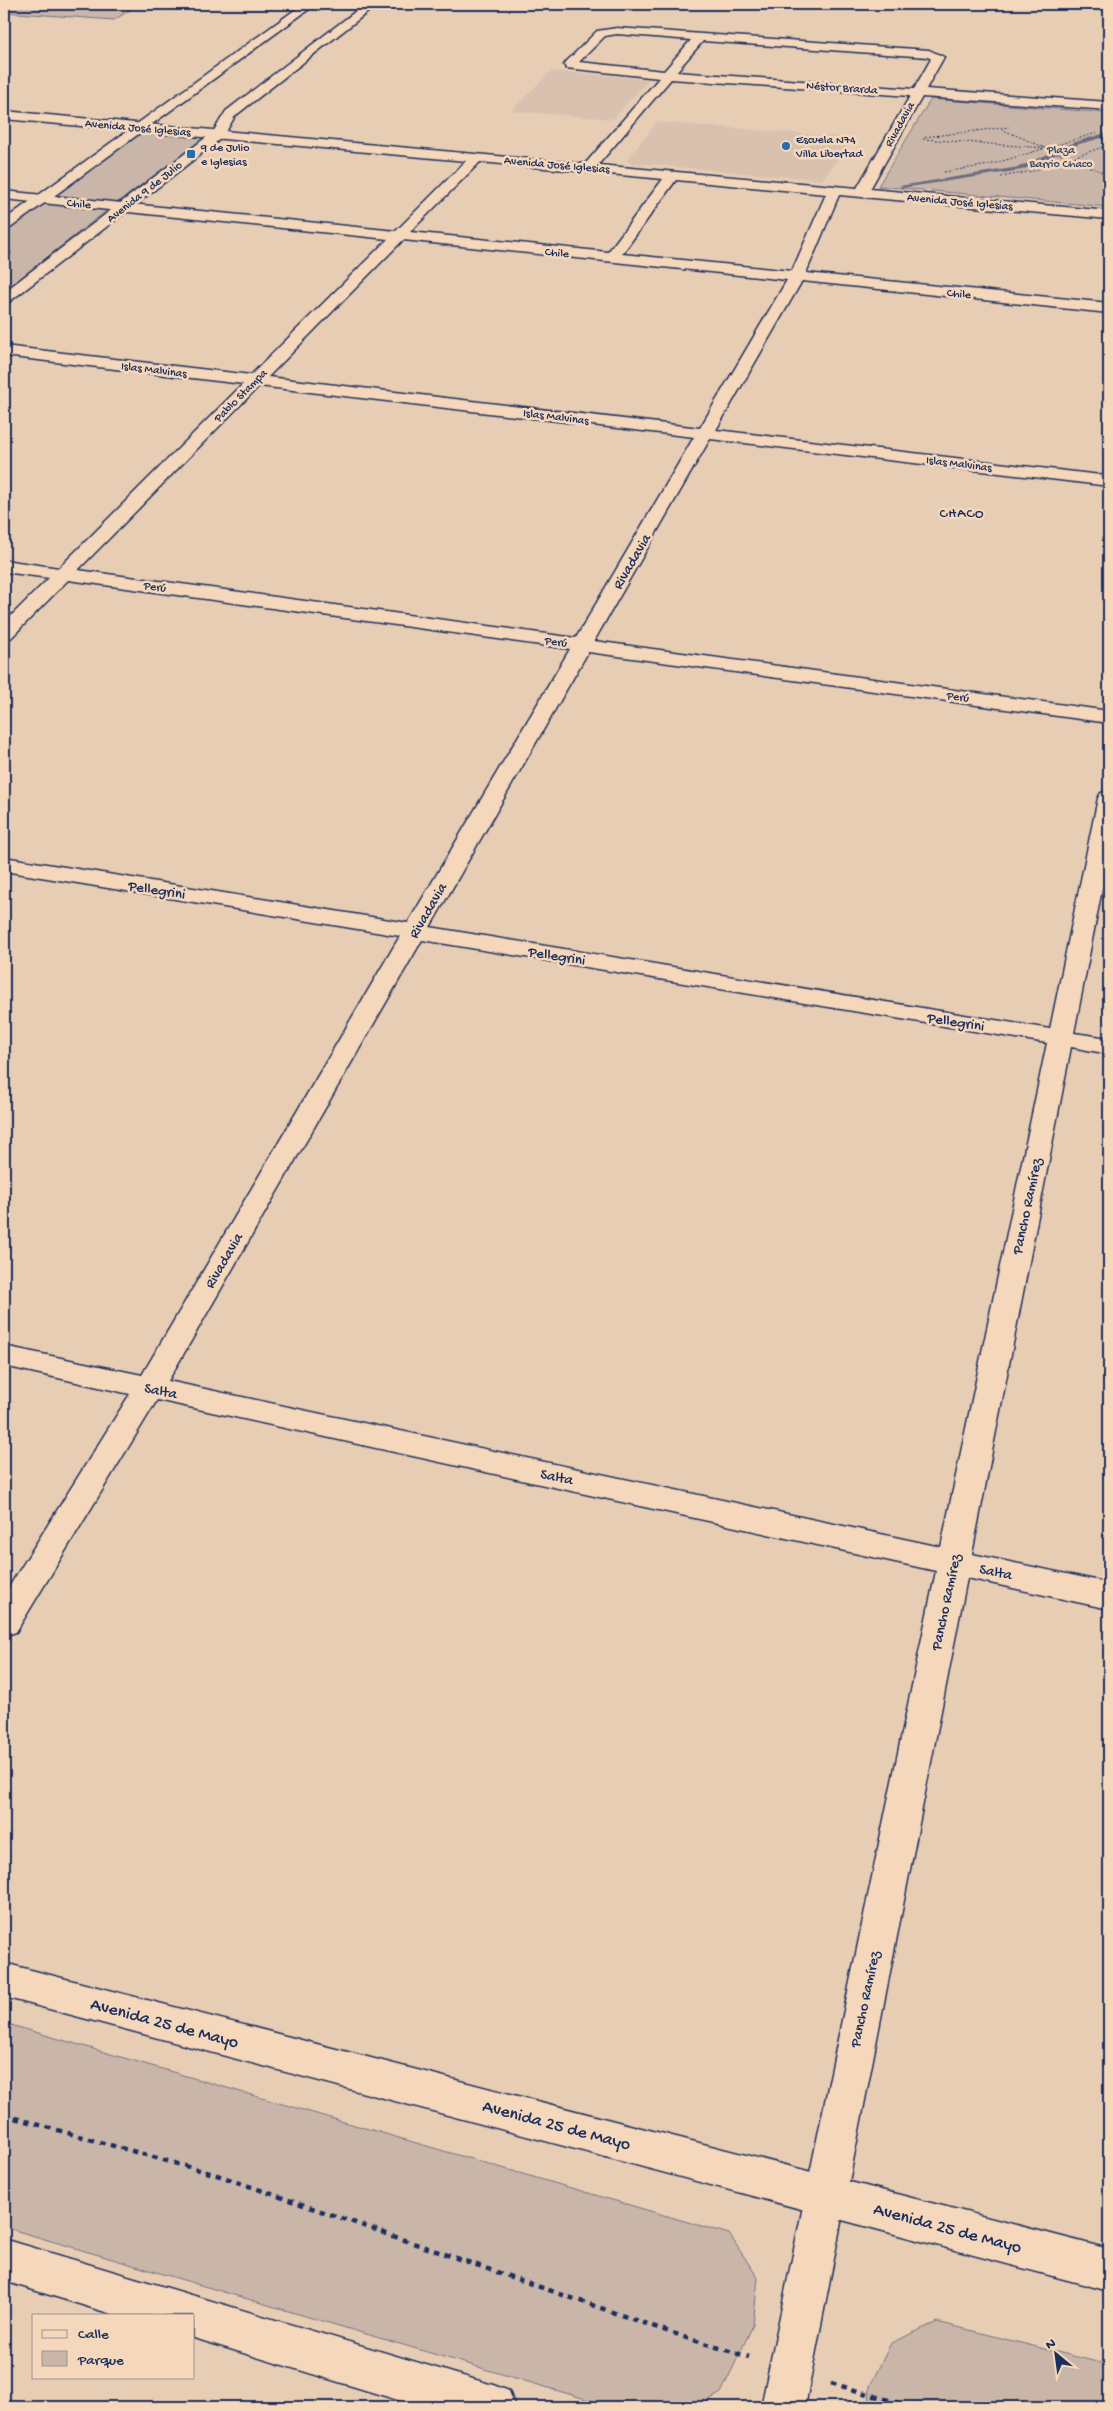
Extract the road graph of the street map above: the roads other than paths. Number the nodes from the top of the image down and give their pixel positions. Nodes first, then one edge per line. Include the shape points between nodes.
1 (310, 4) edge
2 (372, 4) edge
3 (699, 38) junction
4 (666, 75) junction
5 (916, 92) junction
6 (1109, 106) edge
7 (4, 114) edge
8 (141, 127) junction
9 (218, 134) junction
10 (477, 157) junction
11 (589, 167) junction
12 (673, 174) junction
13 (835, 189) junction
14 (862, 192) junction
15 (4, 195) edge
16 (41, 199) junction
17 (123, 208) junction
18 (1109, 215) edge
19 (4, 226) edge
20 (398, 236) junction
21 (612, 257) junction
22 (797, 276) junction
23 (4, 299) edge
24 (1109, 308) edge
25 (4, 351) edge
26 (255, 380) junction
27 (705, 434) junction
28 (1109, 481) edge
29 (4, 566) edge
30 (63, 574) junction
31 (4, 634) edge
32 (582, 645) junction
33 (1109, 717) edge
34 (1109, 798) edge
35 (4, 864) edge
36 (415, 931) junction
37 (1060, 1038) junction
38 (1109, 1046) edge
39 (4, 1356) edge
40 (149, 1388) junction
41 (953, 1562) junction
42 (1109, 1596) edge
43 (4, 1623) edge
44 (4, 1980) edge
45 (824, 2194) junction
46 (4, 2260) edge
47 (1109, 2270) edge
48 (183, 2314) edge
49 (195, 2317) edge
50 (494, 2407) edge
51 (783, 2407) edge

1 - 8 street
2 - 9 street, Avenida 9 de Julio via 230,114
3 - 4 street
3 - 4 street, Néstor Brarda via 617,31 601,33 570,65
3 - 5 street, Rivadavia via 938,57
4 - 5 street, Néstor Brarda
4 - 11 street
5 - 6 street, Néstor Brarda
5 - 14 street, Rivadavia
7 - 8 street, Avenida José Iglesias
8 - 9 street, Avenida José Iglesias
8 - 16 street
9 - 10 street, Avenida José Iglesias
9 - 17 street, Avenida 9 de Julio
10 - 11 street, Avenida José Iglesias
10 - 20 street, Pablo Stampa
11 - 12 street, Avenida José Iglesias
12 - 13 street, Avenida José Iglesias
12 - 21 street
13 - 14 street, Avenida José Iglesias
13 - 22 street, Rivadavia
14 - 18 street, Avenida José Iglesias
15 - 16 street, Chile
16 - 17 street, Chile
16 - 19 street
17 - 20 street, Chile
17 - 23 street, Avenida 9 de Julio
20 - 21 street, Chile
20 - 26 street, Pablo Stampa
21 - 22 street, Chile
22 - 24 street, Chile
22 - 27 street, Rivadavia
25 - 26 street, Islas Malvinas
26 - 27 street, Islas Malvinas
26 - 30 street, Pablo Stampa
27 - 28 street, Islas Malvinas
27 - 32 street, Rivadavia
29 - 30 street, Perú
30 - 31 street, Pablo Stampa
30 - 32 street, Perú
32 - 33 street, Perú
32 - 36 street, Rivadavia
34 - 37 street, Pancho Ramírez
35 - 36 street, Pellegrini
36 - 37 street, Pellegrini
36 - 40 street, Rivadavia
37 - 38 street, Pellegrini
37 - 41 street, Pancho Ramírez
39 - 40 street, Salta
40 - 41 street, Salta
40 - 43 street, Rivadavia
41 - 42 street, Salta
41 - 45 street, Pancho Ramírez
44 - 45 street, Avenida 25 de Mayo
45 - 47 street, Avenida 25 de Mayo
45 - 51 street, Pancho Ramírez
46 - 48 street
49 - 50 street

